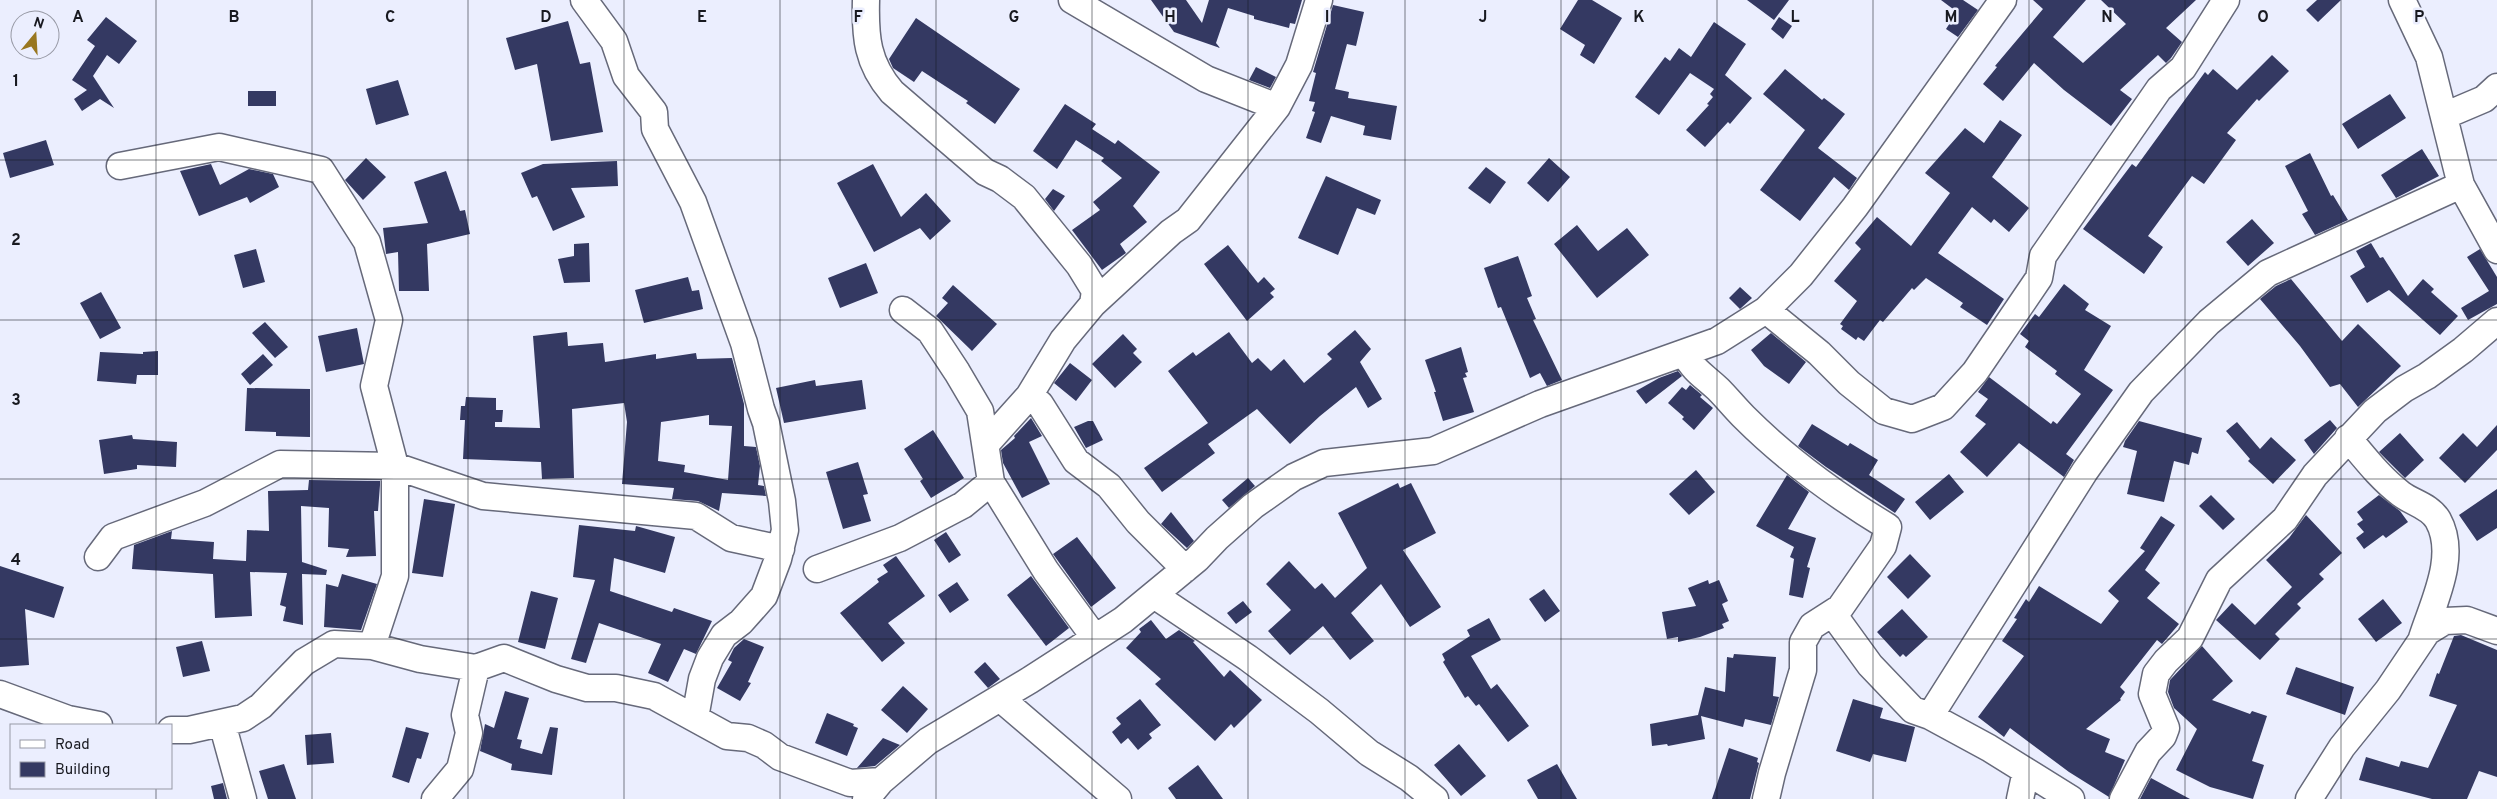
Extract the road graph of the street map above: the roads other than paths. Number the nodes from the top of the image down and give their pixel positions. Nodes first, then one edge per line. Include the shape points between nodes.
1 (584, 0) edge
2 (866, 0) edge
3 (1072, 0) edge
4 (1319, 0) edge
5 (2003, 0) edge
6 (2226, 0) edge
7 (2402, 0) edge
8 (2497, 86) edge
9 (1277, 107) junction
10 (2444, 116) junction
11 (120, 166) dead end
12 (2461, 185) junction
13 (2497, 250) edge
14 (1093, 304) junction
15 (903, 310) dead end
16 (1766, 310) junction
17 (2497, 321) edge
18 (1684, 353) junction
19 (1029, 396) junction
20 (2348, 438) junction
21 (986, 444) junction
22 (395, 466) junction
23 (991, 482) junction
24 (781, 548) junction
25 (98, 557) dead end
26 (817, 569) dead end
27 (1185, 569) junction
28 (1154, 595) junction
29 (1833, 614) junction
30 (2497, 630) edge
31 (1095, 638) junction
32 (2422, 638) junction
33 (372, 646) junction
34 (476, 668) junction
35 (0, 694) edge
36 (1000, 698) junction
37 (1930, 716) junction
38 (695, 718) junction
39 (222, 723) junction
40 (94, 724) edge
41 (172, 730) edge
42 (2026, 771) junction
43 (866, 792) edge
44 (243, 799) edge
45 (435, 799) edge
46 (1118, 799) edge
47 (1435, 799) edge
48 (1766, 799) edge
49 (2020, 799) edge
50 (2071, 799) edge
51 (2123, 799) edge
52 (2309, 799) edge

1 - 24 street via 614,41 626,76 654,112 656,129 693,202 722,280 766,423 782,501 785,530
2 - 14 street via 868,42 872,64 879,77 985,172 1024,197 1079,265 1095,291
3 - 9 street via 1206,79
4 - 9 street via 1299,65
5 - 16 street via 1855,207 1801,275
6 - 16 street via 2183,68 2159,88 2043,256 2039,278 2018,311 1974,372 1943,407 1912,419 1884,411
7 - 10 street via 2429,57
8 - 10 street via 2484,99
9 - 14 street via 1188,220
10 - 12 street
11 - 22 street via 219,147 321,170 367,242 389,320 374,386
12 - 13 street
12 - 37 street via 2268,273 2209,322 2141,392 2091,463
14 - 19 street via 1063,340
15 - 21 street via 930,331 957,372 980,411
16 - 18 street via 1717,340
17 - 20 street via 2464,350 2374,411
18 - 27 street via 1540,404 1434,451 1324,463 1294,477 1253,506
18 - 29 street via 1695,371 1792,459 1888,527 1883,546
19 - 21 street
19 - 27 street via 1040,404 1076,461 1108,486
20 - 32 street via 2381,477 2402,495 2427,508 2438,520 2446,547 2444,568
20 - 51 street via 2315,475 2285,519 2219,580 2190,638 2156,674 2152,694 2166,728 2148,752
21 - 23 street
22 - 24 street via 483,496 696,516 731,538
22 - 25 street via 280,464 206,503 113,537
22 - 33 street via 395,576
23 - 26 street via 963,505 900,538
23 - 31 street via 1046,571
24 - 38 street via 764,596 741,622 724,635 710,658 702,679
27 - 28 street
28 - 31 street
28 - 47 street via 1248,658 1369,753
29 - 37 street via 1870,665 1914,710
29 - 48 street via 1812,626 1803,642 1803,670
30 - 32 street via 2467,620 2445,622
31 - 36 street
32 - 52 street via 2388,690 2342,746
33 - 34 street via 420,659
33 - 39 street via 334,644 304,662 261,706 242,718
34 - 38 street via 504,658 587,688 616,688 654,696
34 - 45 street via 465,715 469,733 460,769
35 - 40 street via 68,719
36 - 43 street via 928,740
36 - 46 street
37 - 42 street
38 - 43 street via 727,736 764,744 780,757
39 - 41 street
39 - 44 street
42 - 49 street
42 - 50 street

